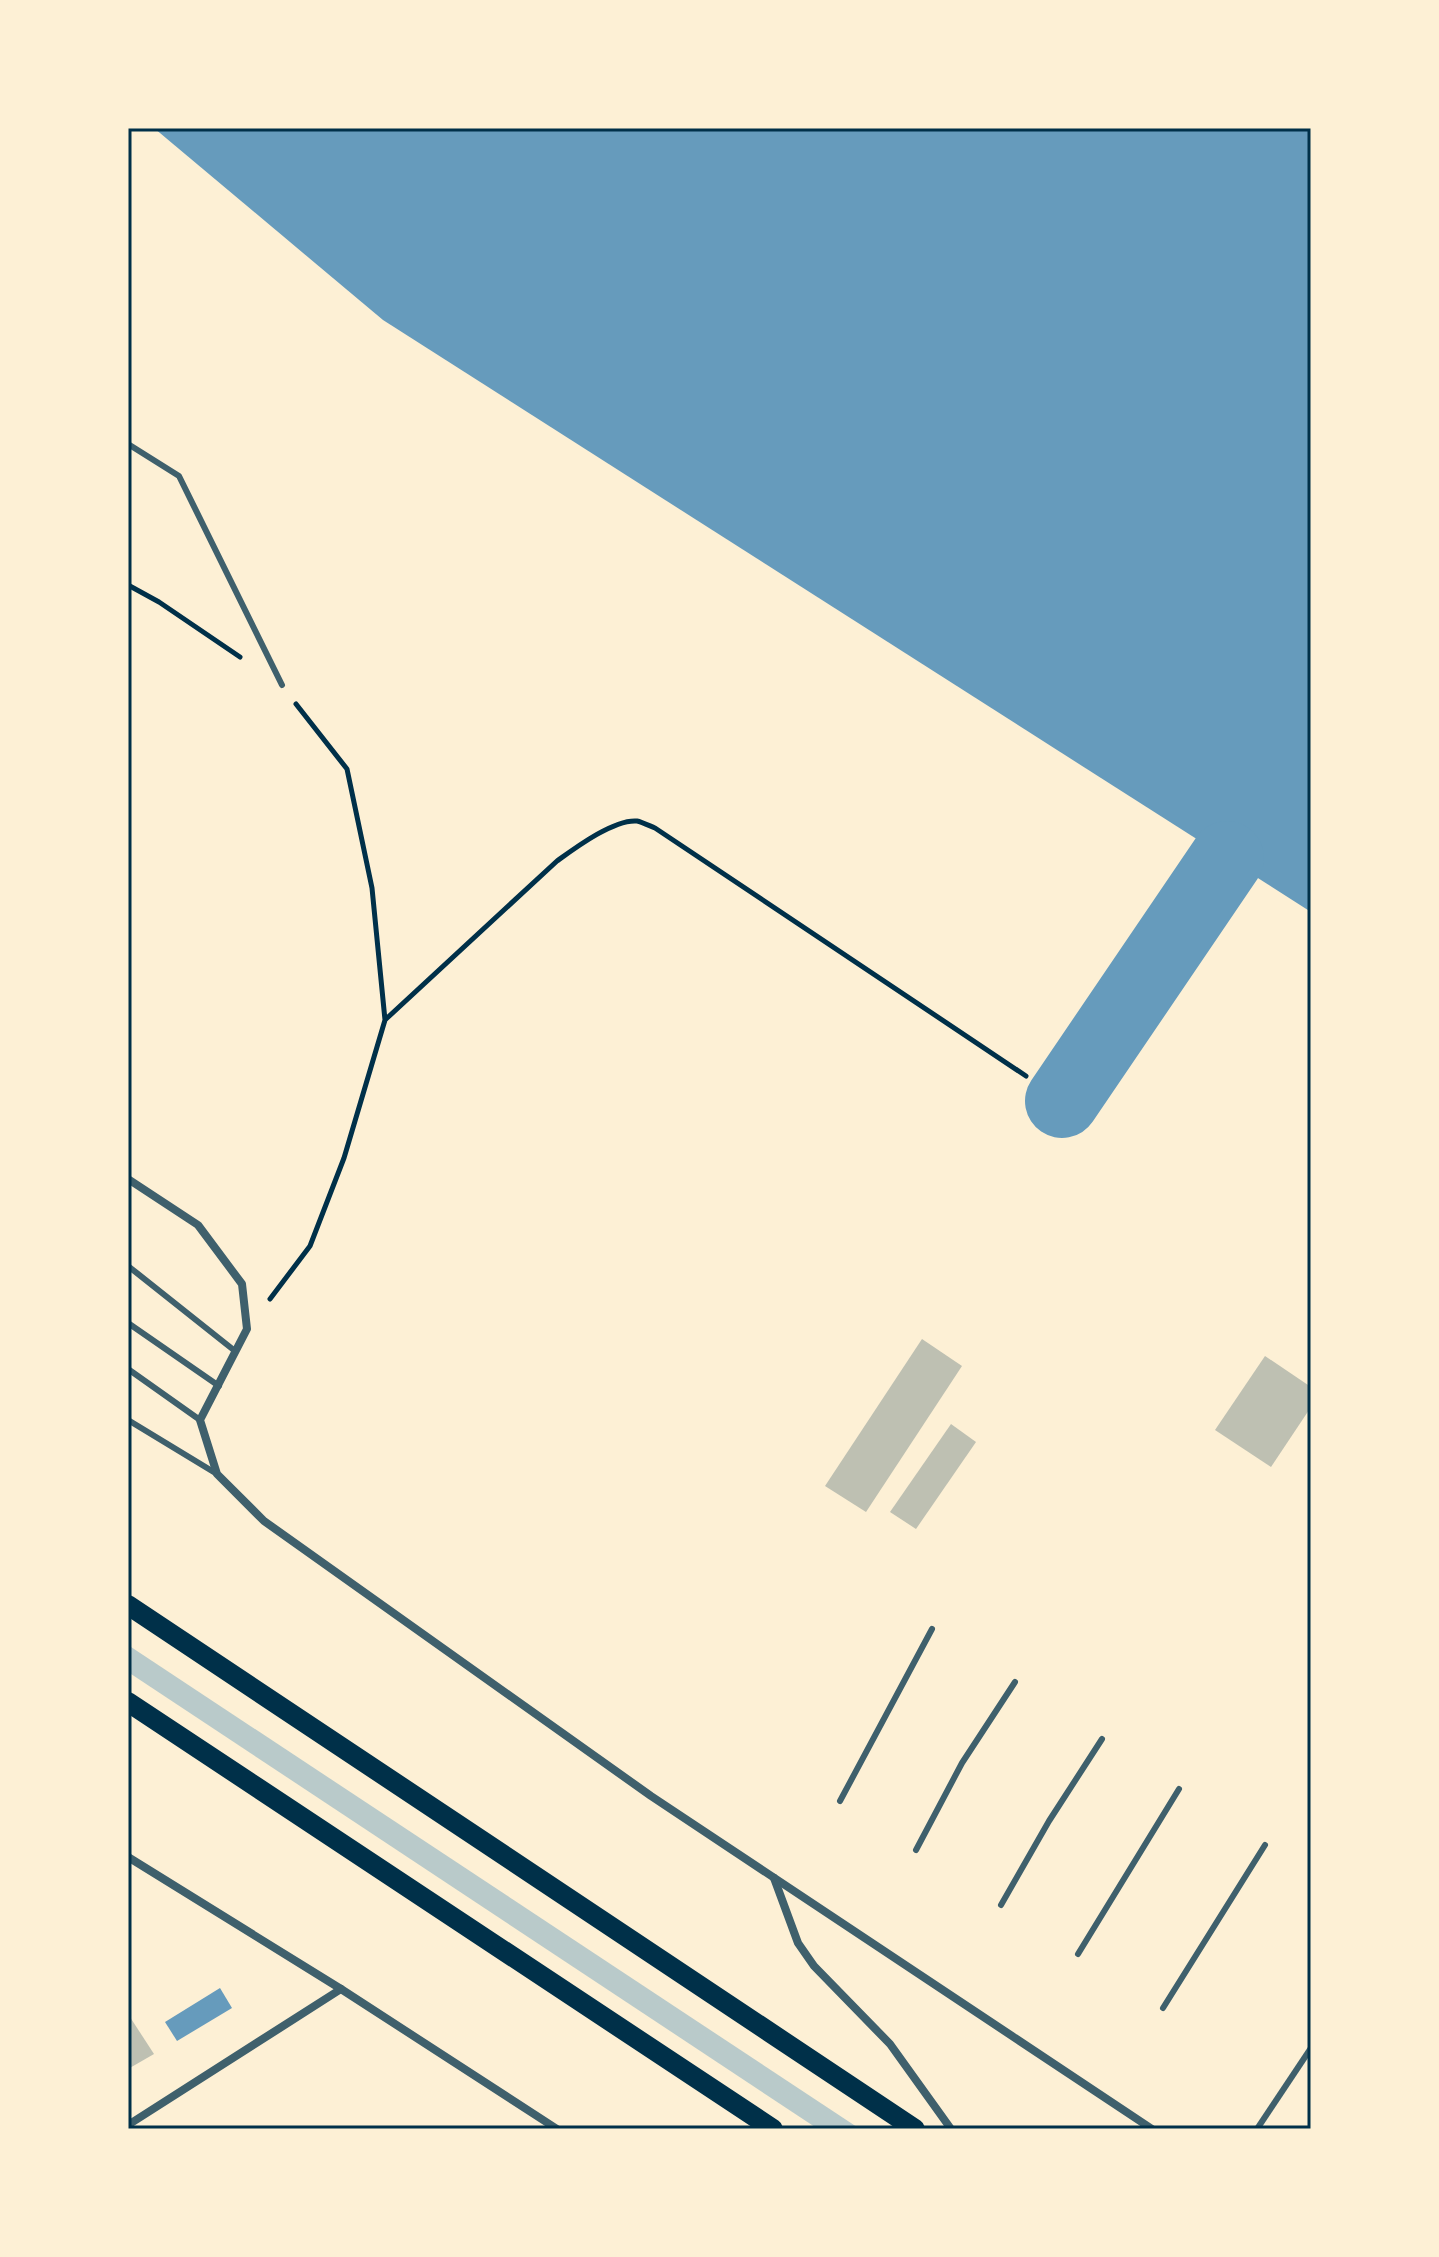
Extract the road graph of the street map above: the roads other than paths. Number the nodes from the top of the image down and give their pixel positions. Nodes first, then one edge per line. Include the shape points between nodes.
1 (128, 444) edge
2 (282, 685) road end
3 (128, 1179) edge
4 (128, 1266) edge
5 (128, 1323) edge
6 (235, 1351) junction
7 (128, 1369) edge
8 (219, 1386) junction
9 (128, 1420) edge
10 (200, 1420) junction
11 (217, 1474) junction
12 (128, 1605) edge
13 (932, 1629) dead end
14 (1015, 1682) dead end
15 (128, 1702) edge
16 (1102, 1739) dead end
17 (1179, 1789) dead end
18 (840, 1801) dead end
19 (1265, 1845) dead end
20 (916, 1850) dead end
21 (128, 1857) edge
22 (773, 1878) junction
23 (1001, 1905) dead end
24 (1078, 1954) dead end
25 (341, 1989) junction
26 (1163, 2008) dead end
27 (1311, 2048) edge
28 (128, 2125) edge
29 (557, 2129) edge
30 (773, 2129) edge
31 (915, 2129) edge
32 (951, 2129) edge
33 (1152, 2129) edge
34 (1257, 2129) edge

1 - 2 lane via 179,476
3 - 6 street via 198,1225 242,1284 247,1329
4 - 6 lane
5 - 8 lane
6 - 8 street
7 - 10 lane
8 - 10 street
9 - 11 lane
10 - 11 street
11 - 22 street via 264,1521
12 - 31 main road
13 - 18 lane
14 - 20 lane via 962,1763
15 - 30 main road
16 - 23 lane
17 - 24 lane
19 - 26 lane
21 - 25 street
22 - 32 street via 798,1943 814,1966 890,2044
22 - 33 street
25 - 28 street
25 - 29 street
27 - 34 lane

